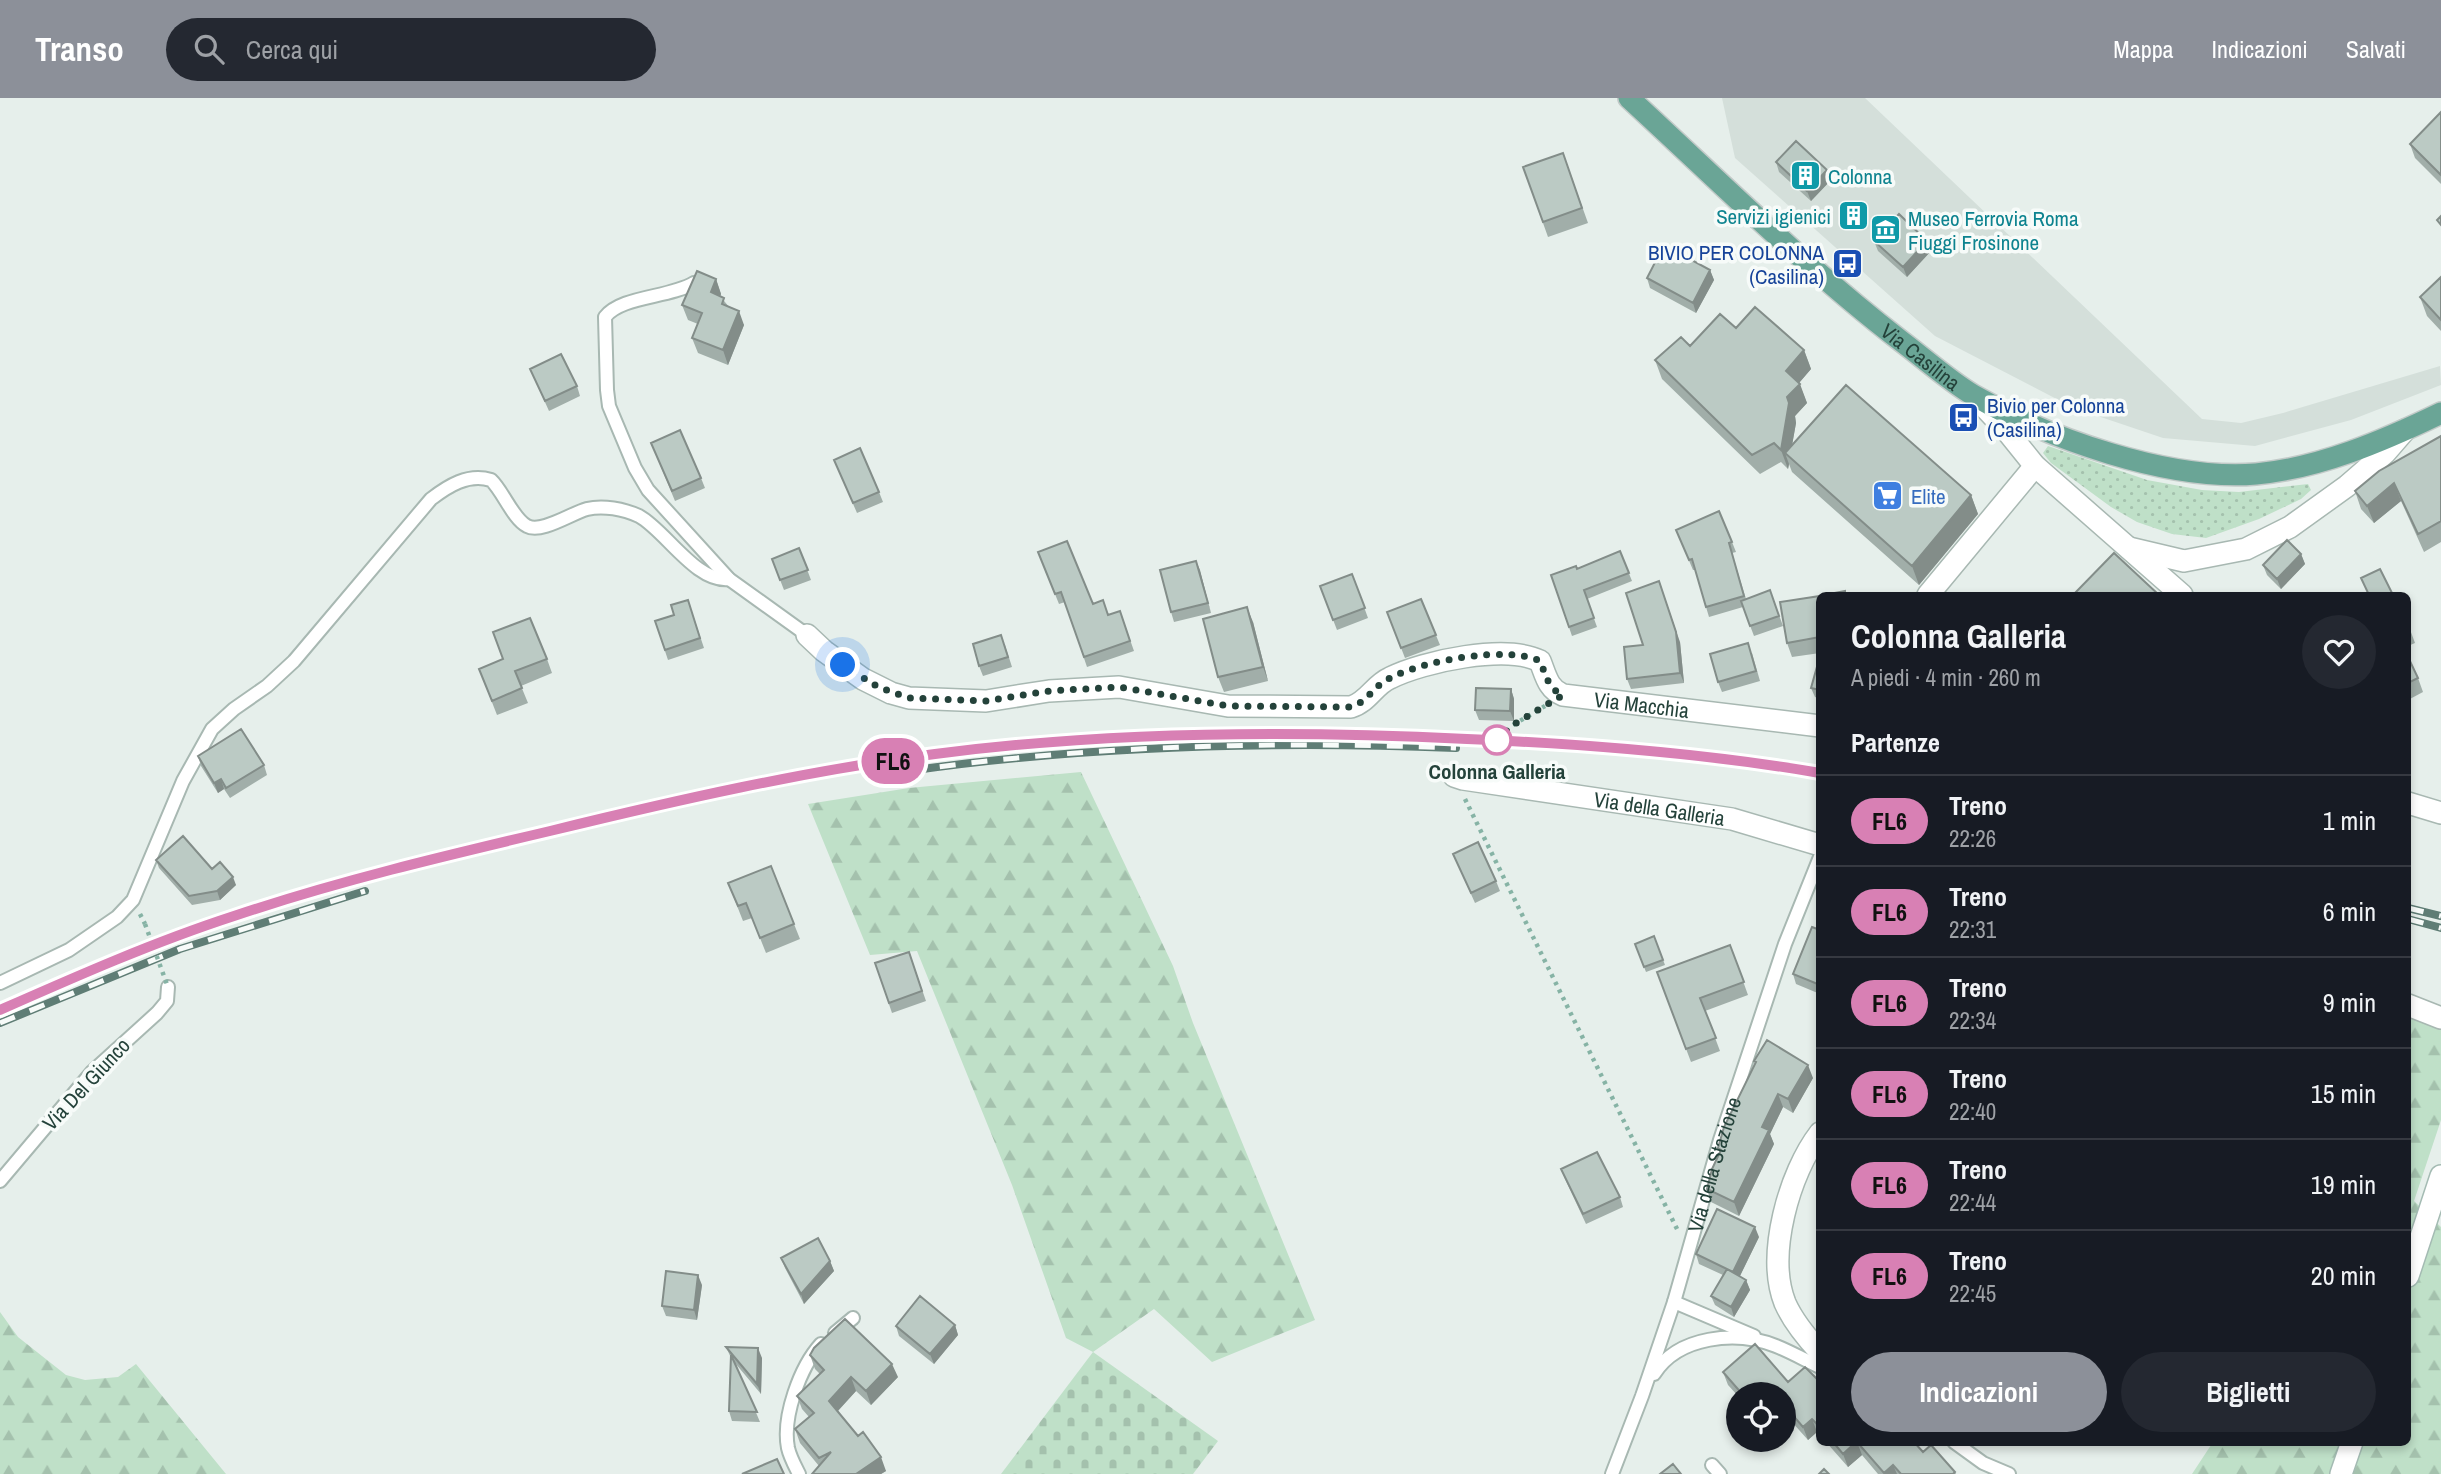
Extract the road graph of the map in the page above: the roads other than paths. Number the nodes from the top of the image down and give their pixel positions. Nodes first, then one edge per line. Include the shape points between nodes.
1 (1629, 98) edge
2 (694, 283) edge
3 (1973, 395) junction
4 (2441, 413) edge
5 (2405, 430) junction
6 (2035, 467) junction
7 (2129, 548) junction
8 (729, 579) junction
9 (1931, 592) edge
10 (2179, 592) edge
11 (807, 635) joint
12 (1816, 726) edge
13 (1454, 776) road end
14 (2411, 804) edge
15 (2441, 813) edge
16 (1816, 844) edge
17 (1816, 868) edge
18 (0, 983) edge
19 (168, 987) road end
20 (2411, 1005) edge
21 (2441, 1018) edge
22 (1816, 1138) edge
23 (2441, 1176) edge
24 (0, 1181) edge
25 (2411, 1267) edge
26 (1674, 1302) junction
27 (853, 1318) dead end
28 (1773, 1345) junction
29 (1816, 1347) edge
30 (1816, 1365) edge
31 (1642, 1396) junction
32 (1959, 1446) edge
33 (2351, 1446) edge
34 (1985, 1469) edge
35 (799, 1474) edge
36 (1612, 1474) edge
37 (2009, 1474) edge
38 (2341, 1474) edge

1 - 3 main road, Via Casilina via 1856,307
2 - 8 lane via 609,311 603,325 607,390 613,418 648,490
3 - 5 main road, Via Casilina via 2100,449 2160,467 2200,473 2281,471
3 - 6 street
4 - 5 main road, Via Casilina
5 - 7 street via 2347,486 2290,527 2245,549 2184,561
6 - 7 street
6 - 9 street
7 - 10 street
8 - 11 lane
8 - 18 lane via 713,577 682,556 651,524 628,512 599,507 532,528 521,521 491,480 477,477 446,487 295,661 212,729 183,781 134,900 117,918 69,950
11 - 12 street, Via Macchia via 863,679 909,698 986,701 1119,687 1228,706 1351,707 1390,678 1417,668 1511,653 1540,661 1549,684 1563,695
13 - 16 street, Via della Galleria via 1732,819
14 - 15 street
17 - 26 lane, Via della Stazione via 1785,944 1720,1140
19 - 24 lane, Via Del Giunco via 167,1001 92,1072
20 - 21 street
22 - 29 street via 1792,1189 1778,1247 1790,1313
23 - 25 street
26 - 28 lane
26 - 31 lane, Via della Stazione
27 - 35 lane via 818,1346 801,1376 787,1423 789,1448
28 - 30 lane
28 - 31 lane via 1716,1339 1679,1348 1655,1371
31 - 36 lane, Via della Stazione
32 - 34 lane
33 - 38 street
34 - 37 lane

